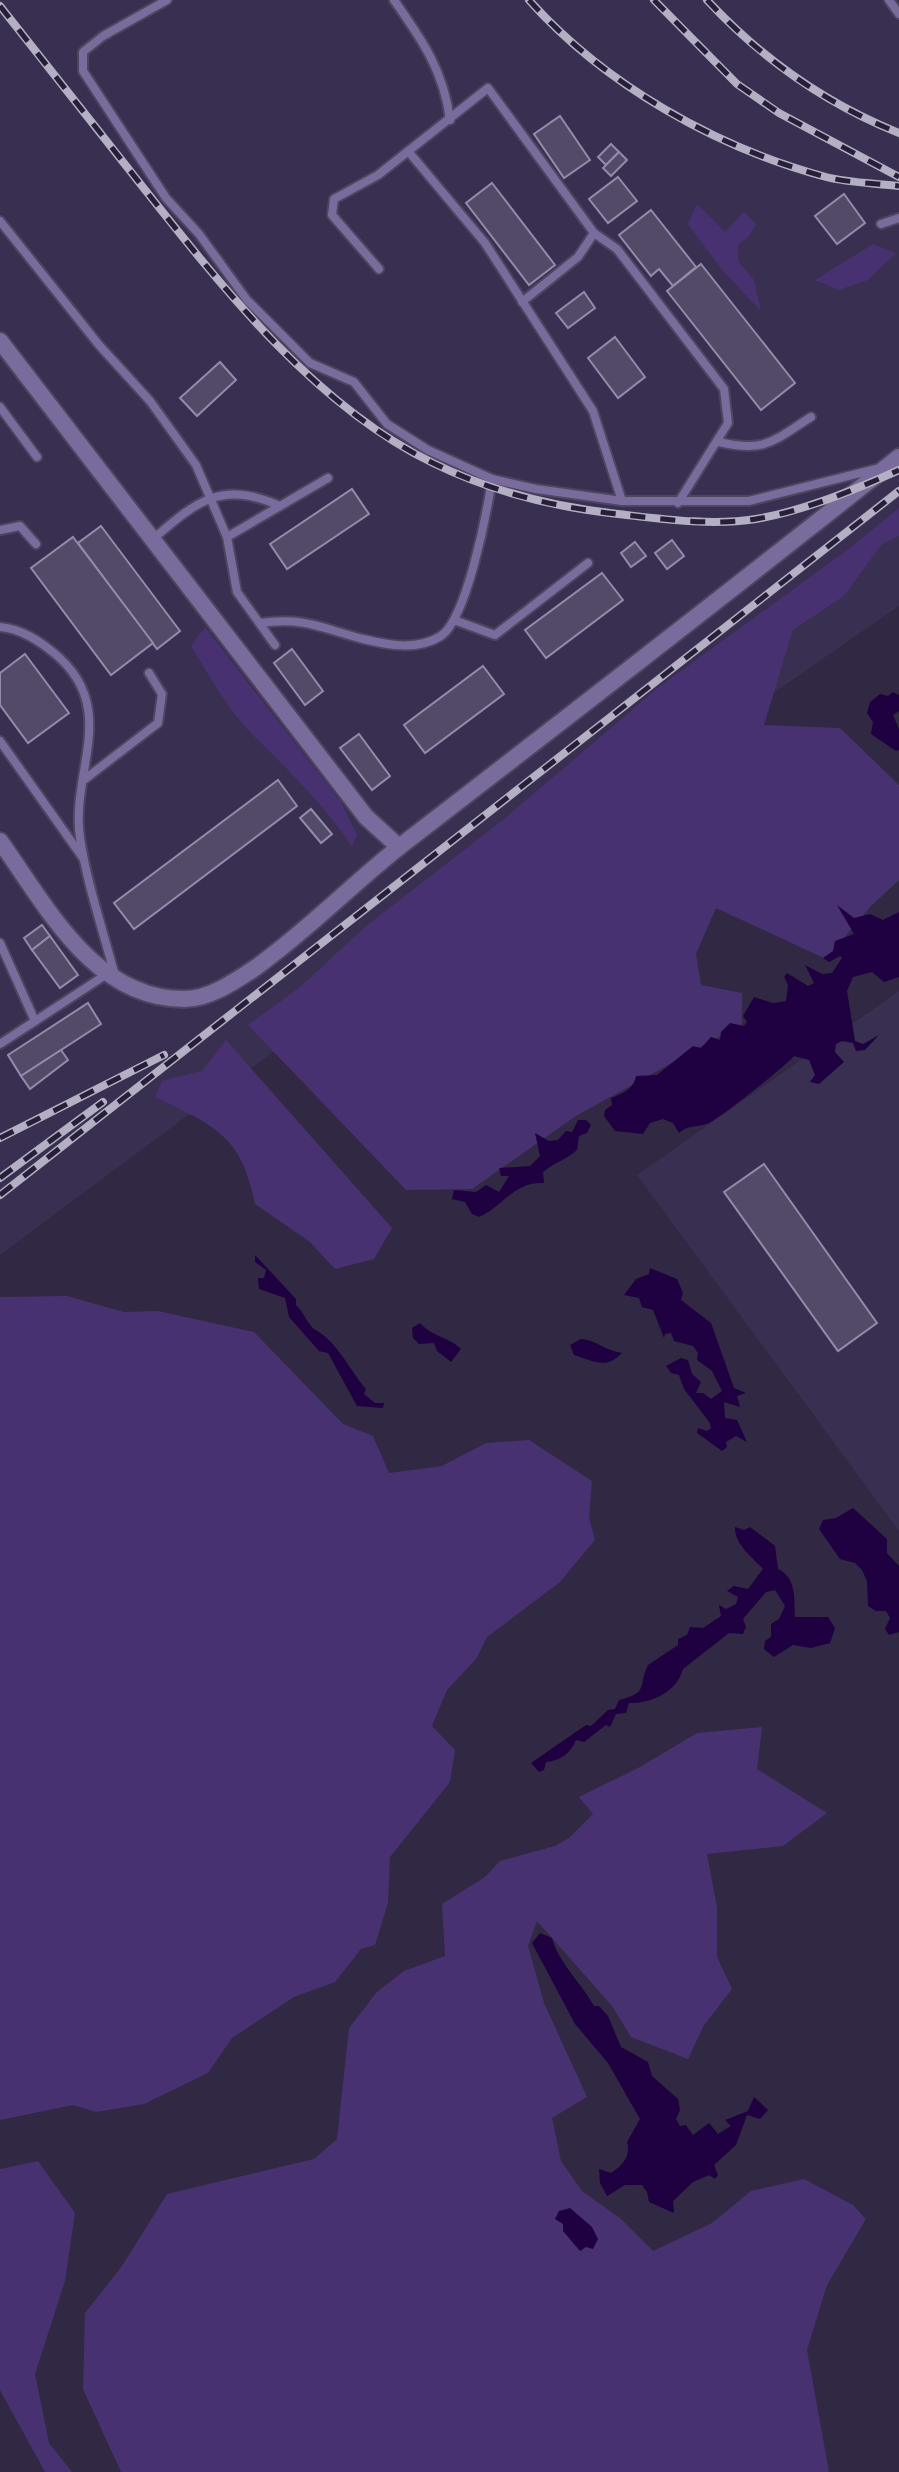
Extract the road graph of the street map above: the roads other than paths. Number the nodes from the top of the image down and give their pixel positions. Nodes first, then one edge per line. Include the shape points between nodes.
1 (167, 0) edge
2 (394, 0) edge
3 (889, 0) edge
4 (899, 14) edge
5 (450, 120) junction
6 (408, 151) junction
7 (899, 218) edge
8 (0, 221) edge
9 (881, 224) dead end
10 (594, 233) junction
11 (379, 269) dead end
12 (522, 302) junction
13 (0, 341) edge
14 (0, 407) edge
15 (811, 417) dead end
16 (719, 442) junction
17 (37, 457) dead end
18 (894, 461) edge
19 (328, 478) dead end
20 (492, 479) junction
21 (212, 496) junction
22 (622, 501) junction
23 (678, 503) junction
24 (280, 506) junction
25 (0, 530) edge
26 (227, 537) junction
27 (152, 539) junction
28 (36, 544) dead end
29 (588, 563) dead end
30 (454, 620) junction
31 (260, 623) junction
32 (0, 627) edge
33 (275, 645) dead end
34 (149, 673) dead end
35 (0, 741) edge
36 (85, 779) junction
37 (0, 841) edge
38 (399, 847) junction
39 (86, 861) junction
40 (0, 943) edge
41 (112, 977) junction
42 (35, 1021) junction
43 (0, 1044) edge

1 - 20 lane via 83,52 83,71 108,114 166,198 277,332 310,363 354,382 387,424 428,450
2 - 5 lane via 432,56 446,88
3 - 4 lane
5 - 6 lane
5 - 10 lane via 488,88
6 - 11 lane via 334,199 332,215
6 - 12 lane via 485,243
7 - 9 lane
8 - 21 lane via 150,401
10 - 12 lane via 578,257
10 - 16 lane via 617,249 724,389 728,423
12 - 22 lane via 593,411
13 - 27 street
14 - 17 lane
15 - 16 lane via 768,444 748,449
16 - 23 lane
18 - 23 lane via 749,501
18 - 38 street
19 - 24 lane
20 - 22 lane
20 - 30 lane via 477,557
21 - 24 lane via 234,492
21 - 26 lane
21 - 27 lane
22 - 23 lane
24 - 26 lane
25 - 28 lane via 20,526
26 - 31 lane via 237,592
27 - 38 street via 366,817
29 - 30 lane via 495,635
30 - 31 lane via 444,634 426,644 400,646 292,619
31 - 33 lane
32 - 36 lane via 35,637 62,660 80,687 90,712
34 - 36 lane via 162,694 158,723
35 - 39 lane
36 - 39 lane via 78,808
37 - 41 street via 73,943
38 - 41 street via 256,967 220,990 186,1000 134,990
39 - 41 lane
40 - 42 lane
41 - 42 lane
42 - 43 lane

